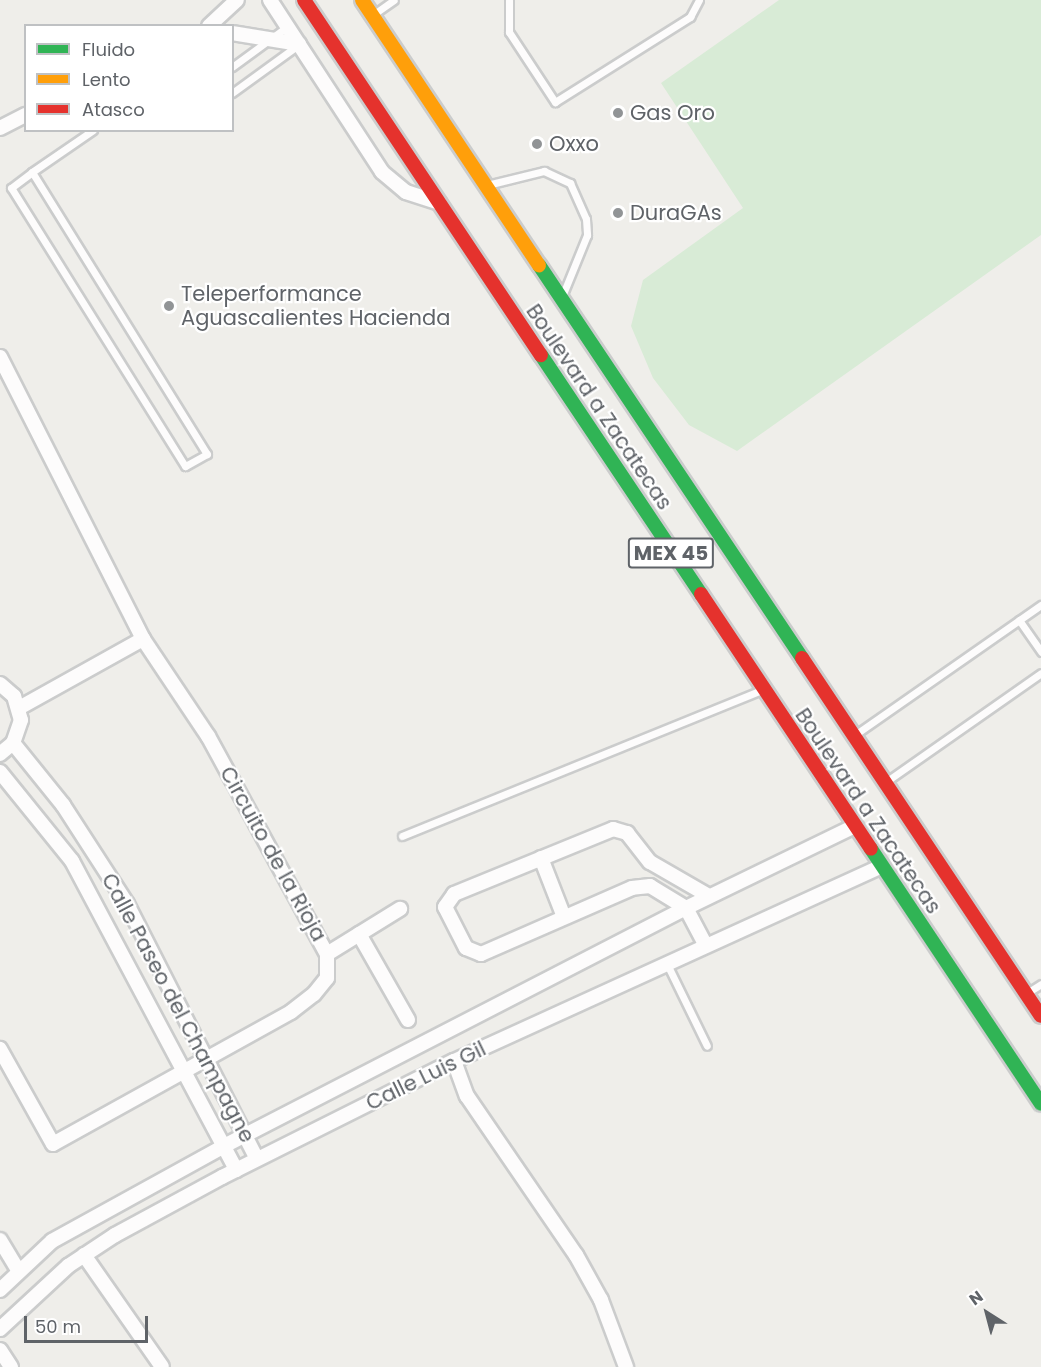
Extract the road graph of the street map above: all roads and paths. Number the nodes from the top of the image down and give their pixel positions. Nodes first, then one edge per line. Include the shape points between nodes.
1 (237, 0) edge
2 (270, 0) edge
3 (304, 0) edge
4 (362, 0) edge
5 (394, 0) edge
6 (509, 0) edge
7 (699, 0) edge
8 (372, 15) junction
9 (211, 24) edge
10 (288, 26) junction
11 (234, 33) edge
12 (272, 39) junction
13 (299, 44) junction
14 (234, 66) edge
15 (234, 92) edge
16 (24, 116) edge
17 (0, 128) edge
18 (90, 132) edge
19 (32, 172) junction
20 (486, 185) junction
21 (439, 203) junction
22 (562, 297) junction
23 (0, 357) edge
24 (1041, 605) edge
25 (1019, 620) junction
26 (143, 639) junction
27 (1041, 652) edge
28 (1041, 673) edge
29 (0, 684) edge
30 (762, 690) junction
31 (19, 708) junction
32 (853, 735) junction
33 (13, 743) junction
34 (0, 754) edge
35 (0, 772) edge
36 (885, 782) junction
37 (853, 827) junction
38 (402, 836) dead end
39 (541, 858) junction
40 (879, 867) junction
41 (709, 896) junction
42 (686, 908) junction
43 (400, 909) dead end
44 (564, 917) junction
45 (359, 934) junction
46 (705, 944) junction
47 (327, 954) junction
48 (666, 962) junction
49 (1041, 984) edge
50 (1025, 994) junction
51 (1041, 1016) edge
52 (408, 1020) dead end
53 (707, 1046) dead end
54 (0, 1049) edge
55 (206, 1061) junction
56 (454, 1062) junction
57 (185, 1073) junction
58 (1041, 1104) edge
59 (245, 1135) junction
60 (224, 1146) junction
61 (257, 1159) junction
62 (236, 1170) junction
63 (0, 1240) edge
64 (84, 1255) junction
65 (18, 1270) junction
66 (0, 1290) edge
67 (0, 1329) edge
68 (0, 1350) edge
69 (10, 1367) edge
70 (162, 1367) edge
71 (626, 1367) edge

1 - 9 street
2 - 10 street
3 - 21 main road, Boulevard a Zacatecas / MEX 45
4 - 8 main road, Boulevard a Zacatecas / MEX 45
5 - 8 lane
6 - 7 lane via 509,32 555,102 690,17
8 - 20 main road, Boulevard a Zacatecas / MEX 45
10 - 12 lane
10 - 13 street
11 - 12 street
12 - 13 street
12 - 14 lane
13 - 15 lane
13 - 21 street via 382,172 406,192
16 - 17 street
18 - 19 lane
19 - 19 lane via 11,188 185,466 207,454
20 - 22 main road, Boulevard a Zacatecas / MEX 45
20 - 22 lane via 544,171 570,183 586,219 587,235
21 - 30 main road, Boulevard a Zacatecas / MEX 45
22 - 32 main road, Boulevard a Zacatecas / MEX 45
23 - 26 street, Circuito de la Rioja
24 - 25 lane
25 - 27 lane
25 - 32 lane
26 - 31 street
26 - 47 street, Circuito de la Rioja via 208,736
28 - 36 lane
29 - 31 street
30 - 37 main road, Boulevard a Zacatecas / MEX 45
30 - 38 lane
31 - 33 street via 19,732
32 - 36 main road, Boulevard a Zacatecas / MEX 45
33 - 34 street
33 - 55 street, Calle Paseo del Champagne via 63,805 127,904
35 - 57 street, Calle Paseo del Champagne via 72,861
36 - 50 main road, Boulevard a Zacatecas / MEX 45
37 - 40 main road, Boulevard a Zacatecas / MEX 45
37 - 41 street, Calle Luis Gil
39 - 41 street via 613,829 627,833 650,862
39 - 44 street
39 - 44 street via 454,894 445,908 466,948 481,954
40 - 46 street, Calle Luis Gil
40 - 58 main road, Boulevard a Zacatecas / MEX 45
41 - 42 street, Calle Luis Gil
42 - 44 street via 650,885 632,888
42 - 46 street
42 - 59 street, Calle Luis Gil
43 - 45 street
45 - 47 street
45 - 52 street
46 - 48 street, Calle Luis Gil
47 - 55 street, Circuito de la Rioja via 327,978 314,994
48 - 53 lane
48 - 56 street, Calle Luis Gil
49 - 50 lane
50 - 51 main road, Boulevard a Zacatecas / MEX 45
54 - 57 street, Circuito de la Rioja via 53,1144
55 - 57 street, Circuito de la Rioja
55 - 59 street, Calle Paseo del Champagne
56 - 61 street, Calle Luis Gil
56 - 71 street via 466,1096 586,1273 601,1300
57 - 60 street, Calle Paseo del Champagne
59 - 60 street, Calle Luis Gil
59 - 61 street, Calle Paseo del Champagne
60 - 62 street, Calle Paseo del Champagne
60 - 65 street, Calle Luis Gil via 52,1241
61 - 62 street, Calle Luis Gil
62 - 64 street, Calle Luis Gil
63 - 65 street
64 - 67 street, Calle Luis Gil
64 - 70 street
65 - 66 street, Calle Luis Gil
68 - 69 street

